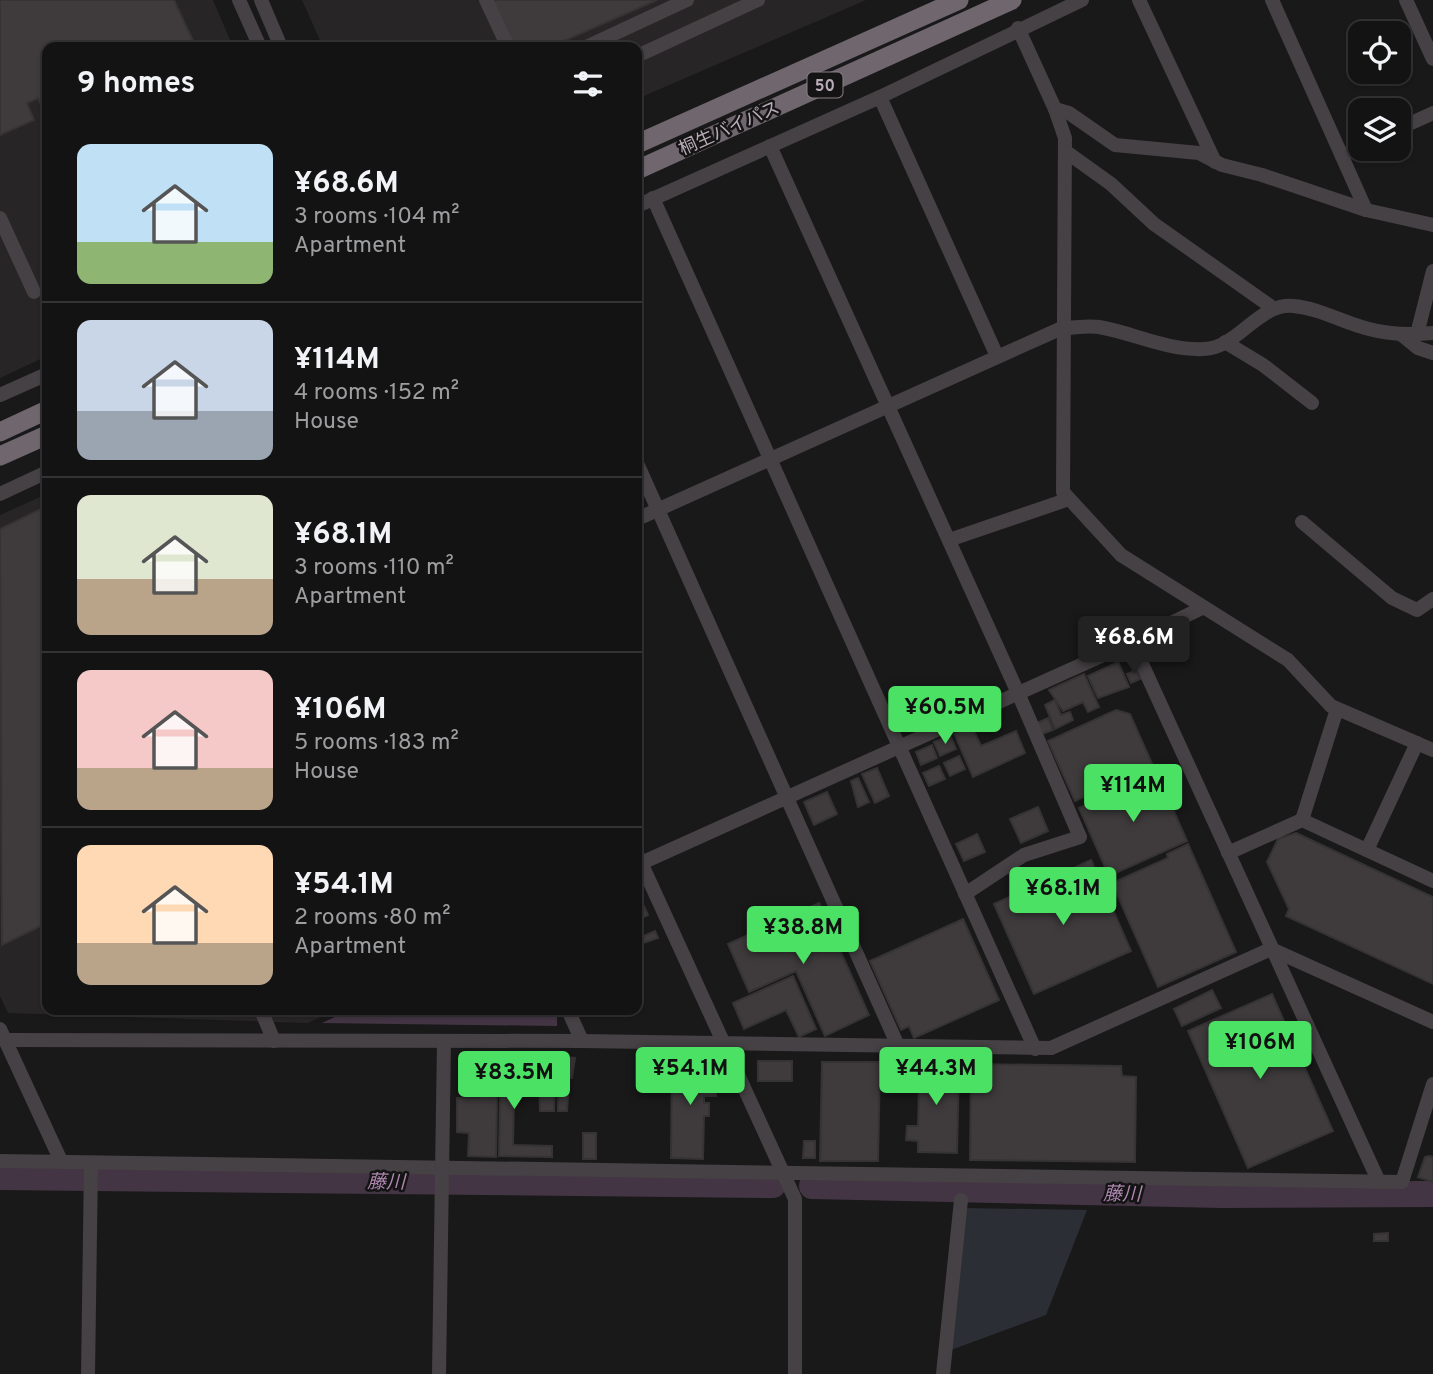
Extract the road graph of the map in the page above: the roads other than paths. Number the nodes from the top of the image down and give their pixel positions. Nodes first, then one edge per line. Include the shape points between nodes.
1 (239, 0) edge
2 (261, 0) edge
3 (486, 0) edge
4 (687, 0) edge
5 (758, 0) edge
6 (959, 0) edge
7 (1013, 0) edge
8 (1082, 0) edge
9 (1139, 0) edge
10 (1272, 0) edge
11 (1406, 0) edge
12 (1018, 28) junction
13 (258, 42) edge
14 (279, 42) edge
15 (506, 42) edge
16 (597, 42) edge
17 (642, 54) edge
18 (1433, 59) edge
19 (880, 97) junction
20 (1055, 109) junction
21 (1433, 113) edge
22 (1411, 123) edge
23 (642, 142) edge
24 (770, 146) junction
25 (1065, 151) junction
26 (1348, 153) edge
27 (1342, 156) junction
28 (1215, 162) junction
29 (642, 168) edge
30 (653, 198) junction
31 (642, 204) edge
32 (1366, 210) junction
33 (0, 218) edge
34 (1433, 225) edge
35 (1433, 271) edge
36 (34, 292) dead end
37 (1273, 308) junction
38 (1062, 328) junction
39 (1433, 332) edge
40 (1409, 335) junction
41 (1225, 342) junction
42 (1433, 353) edge
43 (997, 356) junction
44 (42, 376) edge
45 (0, 395) edge
46 (1312, 403) dead end
47 (889, 405) junction
48 (42, 412) edge
49 (0, 432) edge
50 (42, 437) edge
51 (0, 456) edge
52 (769, 460) junction
53 (42, 474) edge
54 (642, 474) edge
55 (0, 494) edge
56 (1069, 499) junction
57 (657, 509) junction
58 (642, 516) edge
59 (1302, 522) dead end
60 (949, 540) junction
61 (1433, 599) edge
62 (1202, 608) junction
63 (1132, 642) junction
64 (1018, 692) junction
65 (1337, 709) junction
66 (1418, 743) junction
67 (899, 745) junction
68 (1433, 750) edge
69 (788, 796) junction
70 (1302, 820) junction
71 (1367, 850) junction
72 (1227, 853) junction
73 (642, 859) edge
74 (642, 869) edge
75 (1433, 881) edge
76 (965, 894) junction
77 (1271, 949) junction
78 (263, 1015) edge
79 (571, 1015) edge
80 (1433, 1022) edge
81 (2, 1035) edge
82 (274, 1041) junction
83 (444, 1041) junction
84 (582, 1041) junction
85 (726, 1045) junction
86 (899, 1048) junction
87 (1035, 1049) junction
88 (1433, 1084) edge
89 (0, 1161) edge
90 (61, 1161) junction
91 (91, 1164) junction
92 (441, 1167) junction
93 (784, 1171) junction
94 (1378, 1182) junction
95 (961, 1200) dead end
96 (88, 1374) edge
97 (439, 1374) edge
98 (795, 1374) edge
99 (943, 1374) edge

1 - 13 street
2 - 14 street
3 - 15 street
4 - 16 street
5 - 17 street
6 - 23 highway, 桐生バイパス / 50
7 - 29 highway, 桐生バイパス / 50
8 - 12 street
9 - 28 street
10 - 27 street
11 - 18 street
12 - 19 street
12 - 20 street
19 - 24 street
19 - 43 street
20 - 25 street
20 - 28 street via 1069,113 1115,145 1199,153
21 - 22 street
24 - 30 street
24 - 47 street
25 - 37 street via 1111,184 1154,224
25 - 38 street
26 - 27 street
27 - 32 street
28 - 32 street
30 - 31 street
30 - 52 street
32 - 34 street
33 - 36 street
35 - 40 street
37 - 40 street via 1291,305 1368,329
37 - 41 street
38 - 41 street via 1097,326 1179,348 1206,350
38 - 43 street
38 - 56 street via 1063,492
39 - 40 street
40 - 42 street via 1419,348
41 - 46 street
43 - 47 street
44 - 45 street
47 - 52 street
47 - 60 street
48 - 49 highway
50 - 51 highway
52 - 57 street
52 - 67 street
53 - 55 street
54 - 57 street
56 - 60 street
56 - 62 street via 1121,555
57 - 58 street
57 - 69 street
59 - 61 street via 1392,598 1418,610
60 - 64 street
62 - 63 street
62 - 65 street via 1288,660
63 - 64 street
63 - 72 street
64 - 67 street
64 - 76 street via 1080,837 1024,855
65 - 66 street
65 - 70 street
66 - 68 street
66 - 71 street
67 - 69 street
67 - 76 street
69 - 73 street
69 - 86 street
70 - 71 street
70 - 72 street
71 - 75 street
72 - 77 street
74 - 85 street
76 - 87 street
77 - 80 street
77 - 87 street via 1051,1048
77 - 94 street
78 - 82 street
79 - 84 street
81 - 82 street
81 - 90 street
82 - 83 street
83 - 84 street
83 - 92 street
84 - 85 street
85 - 86 street
85 - 93 street
86 - 87 street
88 - 94 street via 1402,1182
89 - 90 street
90 - 91 street
91 - 92 street
91 - 96 street
92 - 93 street
92 - 97 street
93 - 94 street
93 - 98 street via 796,1207
95 - 99 street

